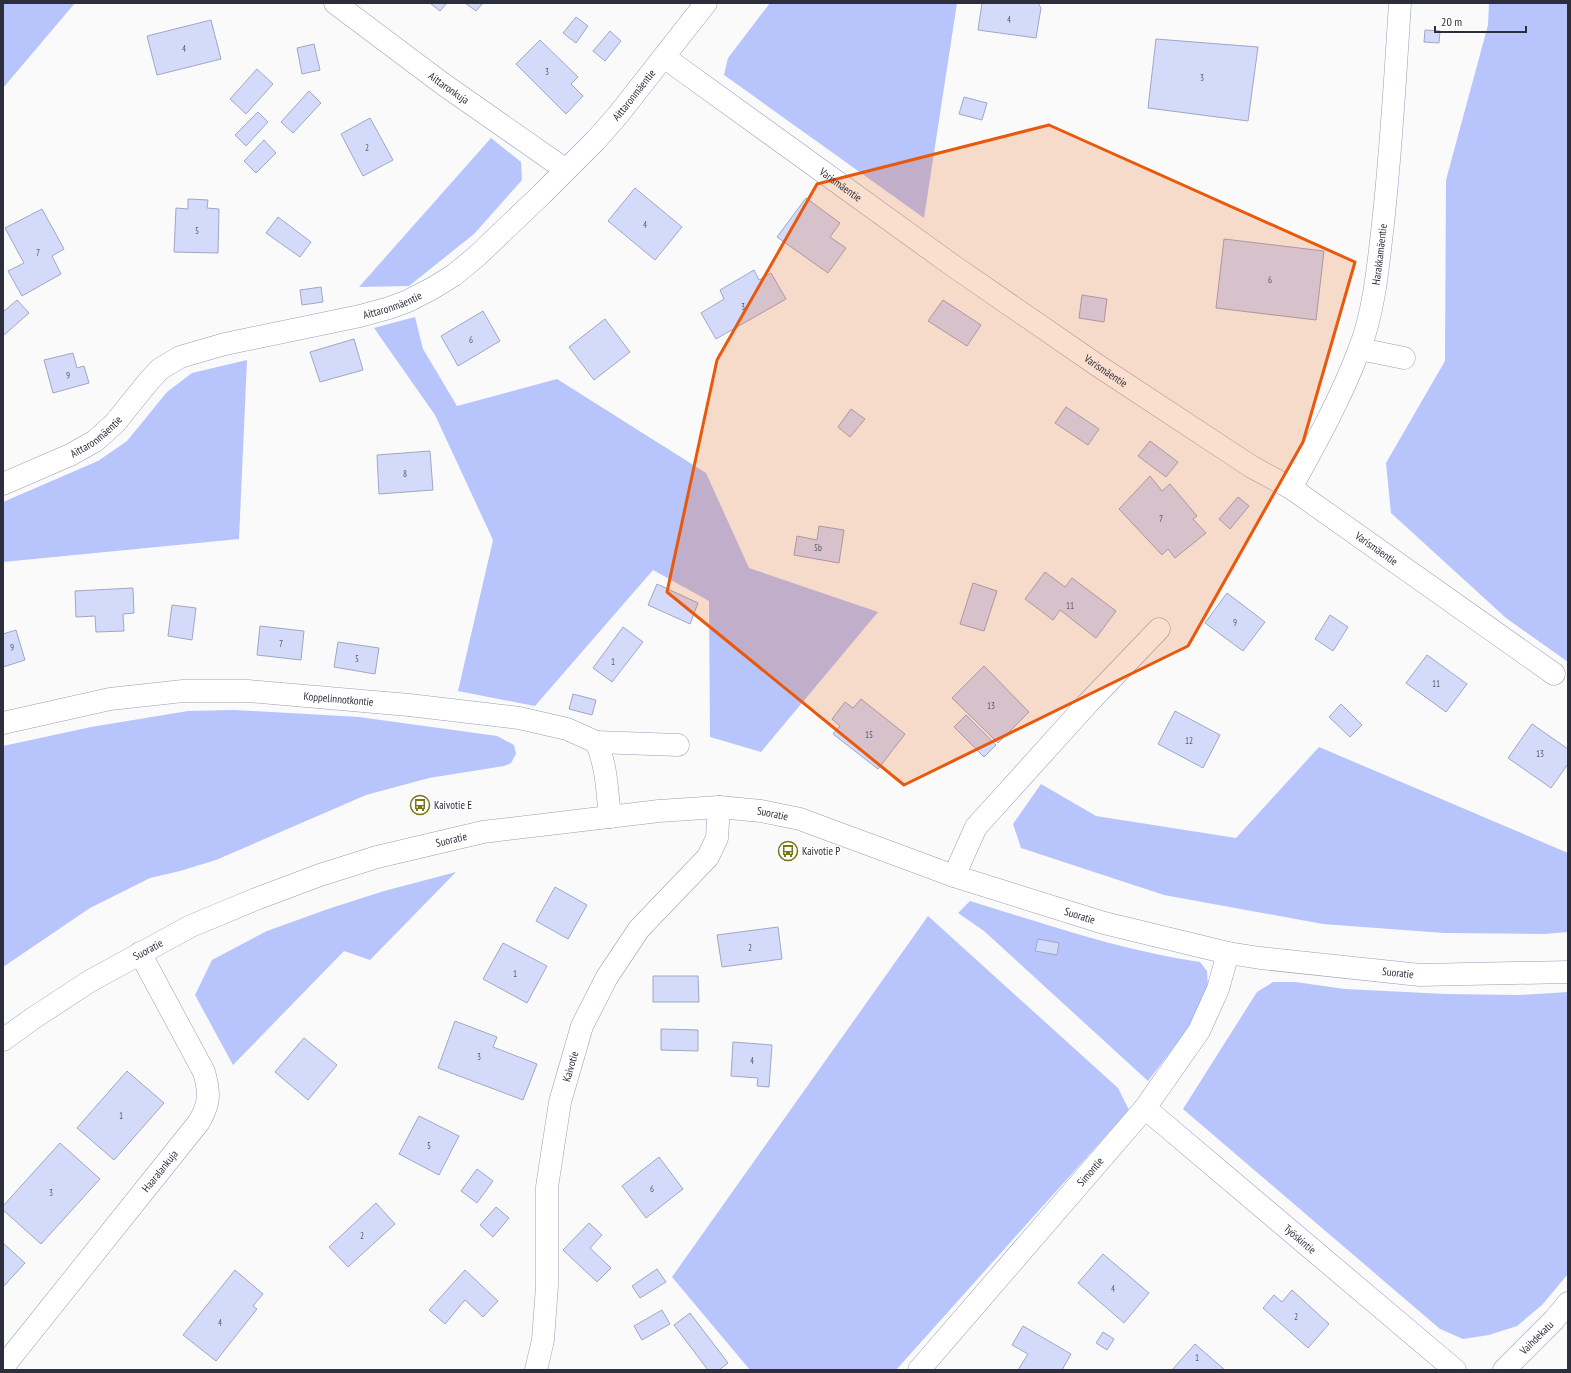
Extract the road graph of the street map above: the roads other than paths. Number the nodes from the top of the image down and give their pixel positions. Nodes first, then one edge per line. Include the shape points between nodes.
1 (335, 3) edge
2 (706, 3) edge
3 (1400, 3) edge
4 (664, 57) junction
5 (566, 170) junction
6 (1360, 349) junction
7 (1404, 358) dead end
8 (3, 484) edge
9 (1292, 488) junction
10 (1158, 629) dead end
11 (1554, 674) dead end
12 (3, 723) edge
13 (596, 742) junction
14 (678, 744) dead end
15 (718, 807) junction
16 (610, 817) junction
17 (954, 876) junction
18 (140, 953) junction
19 (1228, 953) junction
20 (1568, 972) edge
21 (3, 1040) edge
22 (1145, 1108) junction
23 (1568, 1303) edge
24 (3, 1367) edge
25 (536, 1370) edge
26 (919, 1370) edge
27 (1455, 1370) edge
28 (1504, 1370) edge

1 - 5 street, Aittaronkuja via 443,84
2 - 4 street, Aittaronmäentie
3 - 6 street, Harakkamäentie via 1379,257
4 - 5 street, Aittaronmäentie via 618,115
4 - 9 street, Varismäentie via 952,265 1097,365 1252,467
5 - 8 street, Aittaronmäentie via 477,256 433,288 389,308 360,316 225,344 180,357 160,369 115,423 95,441 70,455
6 - 7 street
6 - 9 street, Harakkamäentie via 1325,427
9 - 11 street, Varismäentie
10 - 17 street via 976,827
12 - 13 street, Koppelinnotkontie via 110,699 183,691 248,691 409,705 519,718 567,729
13 - 14 street
13 - 16 street via 605,768
15 - 16 street, Suoratie
15 - 17 street, Suoratie via 761,810 800,819
15 - 25 street, Kaivotie via 717,838 708,857 639,929 607,977 582,1026 560,1102 546,1187 548,1286 543,1340
16 - 18 street, Suoratie via 483,832 377,857 256,899 191,926
17 - 19 street, Suoratie via 1104,923
18 - 21 street, Suoratie via 90,981
18 - 24 street, Haaralankuja via 204,1072 208,1086 206,1110
19 - 20 street, Suoratie via 1420,975
19 - 22 street, Simontie via 1218,989 1199,1031
22 - 26 street, Simontie
22 - 27 street, Työskintie
23 - 28 street, Vaihdekatu

